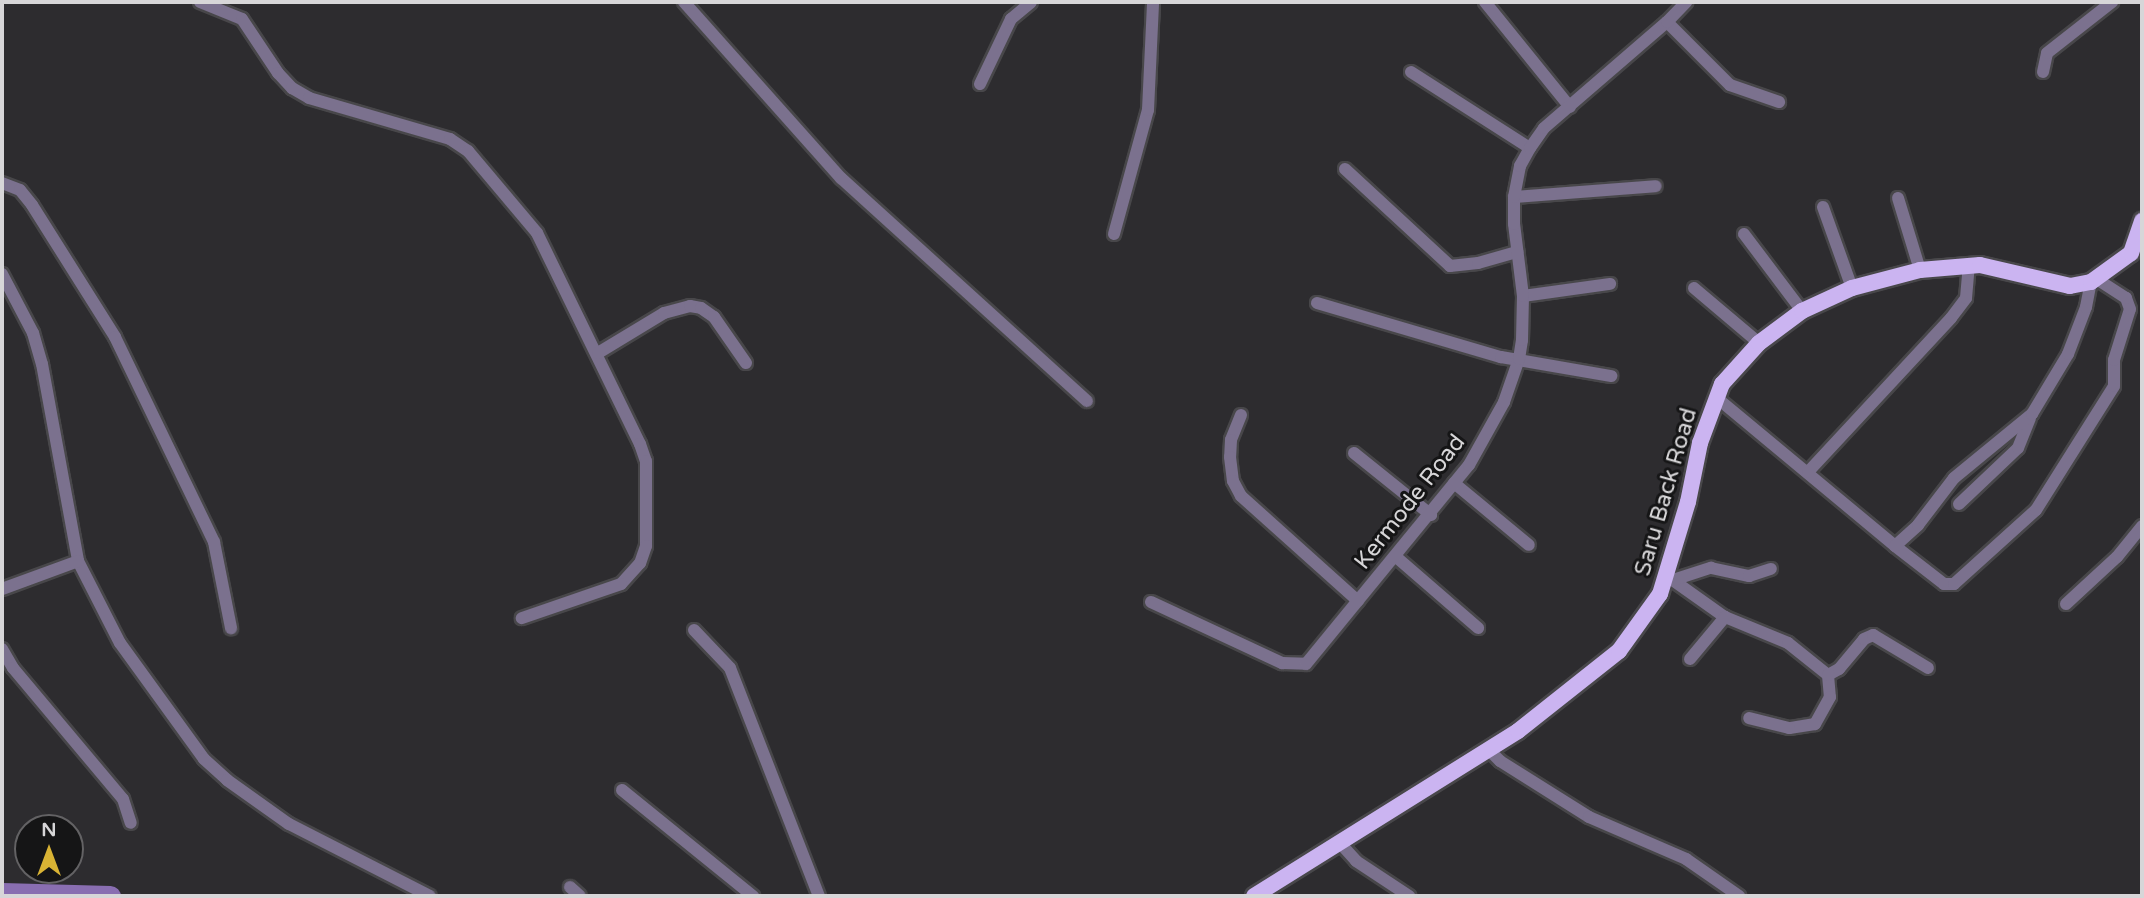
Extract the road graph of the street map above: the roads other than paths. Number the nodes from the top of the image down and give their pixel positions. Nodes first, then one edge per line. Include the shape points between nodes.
1 (200, 2) edge
2 (684, 2) edge
3 (1031, 2) edge
4 (1153, 2) edge
5 (1485, 2) edge
6 (1686, 2) edge
7 (2112, 2) edge
8 (233, 6) edge
9 (1667, 22) junction
10 (1411, 72) dead end
11 (2043, 72) dead end
12 (980, 84) dead end
13 (1779, 102) dead end
14 (1570, 107) junction
15 (1530, 148) junction
16 (1345, 169) dead end
17 (2, 183) edge
18 (1656, 186) dead end
19 (1514, 197) junction
20 (1898, 198) dead end
21 (1822, 206) dead end
22 (2142, 220) edge
23 (1114, 234) dead end
24 (1744, 234) dead end
25 (1517, 252) junction
26 (1969, 265) junction
27 (1920, 270) junction
28 (2, 274) edge
29 (2094, 281) junction
30 (1610, 284) dead end
31 (1694, 288) dead end
32 (1852, 288) junction
33 (1523, 296) junction
34 (1317, 303) dead end
35 (1802, 311) junction
36 (1759, 343) junction
37 (597, 353) junction
38 (1519, 359) junction
39 (746, 363) dead end
40 (1611, 376) dead end
41 (1717, 398) junction
42 (1087, 401) dead end
43 (2032, 414) junction
44 (1241, 415) dead end
45 (1354, 453) dead end
46 (1808, 472) junction
47 (1454, 483) junction
48 (1959, 504) dead end
49 (1431, 515) junction
50 (2142, 526) edge
51 (1529, 545) dead end
52 (1895, 546) junction
53 (1395, 556) junction
54 (78, 561) junction
55 (1771, 569) dead end
56 (1670, 578) junction
57 (2, 589) edge
58 (1358, 601) junction
59 (1151, 602) dead end
60 (2066, 604) dead end
61 (1725, 617) junction
62 (522, 618) dead end
63 (231, 628) dead end
64 (1478, 628) dead end
65 (694, 630) dead end
66 (2, 649) edge
67 (1690, 659) dead end
68 (1928, 668) dead end
69 (1828, 675) junction
70 (1749, 718) dead end
71 (1489, 750) junction
72 (622, 790) dead end
73 (131, 823) dead end
74 (1340, 843) junction
75 (430, 896) edge
76 (753, 896) edge
77 (819, 896) edge
78 (1254, 896) edge
79 (1409, 896) edge
80 (1739, 896) edge

1 - 8 street
2 - 42 street via 841,178
3 - 12 street via 1011,19
4 - 23 street via 1148,110
5 - 14 street
6 - 9 street, Kermode Road
7 - 11 street via 2047,52
8 - 37 street via 292,88 309,98 450,139 468,152 537,233
9 - 13 street via 1730,85
9 - 14 street, Kermode Road
10 - 15 street
14 - 15 street, Kermode Road via 1544,128
15 - 19 street, Kermode Road via 1520,166
16 - 25 street via 1450,266
17 - 63 street via 20,190 32,205 115,337 214,542
18 - 19 street
19 - 25 street, Kermode Road
20 - 27 street
21 - 32 street
22 - 29 main road via 2131,253
24 - 35 street
25 - 33 street, Kermode Road
26 - 27 main road, Saru Back Road
26 - 29 main road, Saru Back Road via 2070,286
26 - 46 street via 1966,298 1951,318
27 - 32 main road, Saru Back Road
28 - 54 street via 33,333 42,364
29 - 43 street via 2068,354
29 - 52 street via 2126,298 2130,309 2115,360 2114,386 2036,510 1954,584 1944,584
30 - 33 street
31 - 36 street
32 - 35 main road, Saru Back Road
33 - 38 street, Kermode Road
34 - 38 street
35 - 36 main road, Saru Back Road
36 - 41 main road, Saru Back Road via 1722,384
37 - 39 street via 664,313 690,306 714,317
37 - 62 street via 646,461 646,546 640,563 621,584
38 - 40 street
38 - 47 street, Kermode Road via 1490,432
41 - 46 street
41 - 56 main road, Saru Back Road via 1700,443
43 - 48 street via 2018,448
43 - 52 street via 1954,478 1918,525
44 - 58 street via 1230,448 1233,481 1241,496
45 - 49 street
46 - 52 street
47 - 49 street, Kermode Road
47 - 51 street
49 - 53 street, Kermode Road
50 - 60 street via 2117,557
53 - 58 street, Kermode Road
53 - 64 street
54 - 57 street
54 - 75 street via 120,643 204,759 289,824
55 - 56 street via 1749,576 1711,568
56 - 61 street
56 - 71 main road, Saru Back Road via 1619,651
58 - 59 street, Kermode Road via 1306,664 1282,663
61 - 67 street
61 - 69 street via 1788,643
65 - 77 street via 730,668
66 - 73 street via 123,799
68 - 69 street via 1878,637 1868,636
69 - 70 street via 1830,697 1815,724 1789,728
71 - 74 main road, Saru Back Road
71 - 80 street via 1589,817 1686,859
72 - 76 street
74 - 78 main road, Saru Back Road
74 - 79 street via 1356,861

